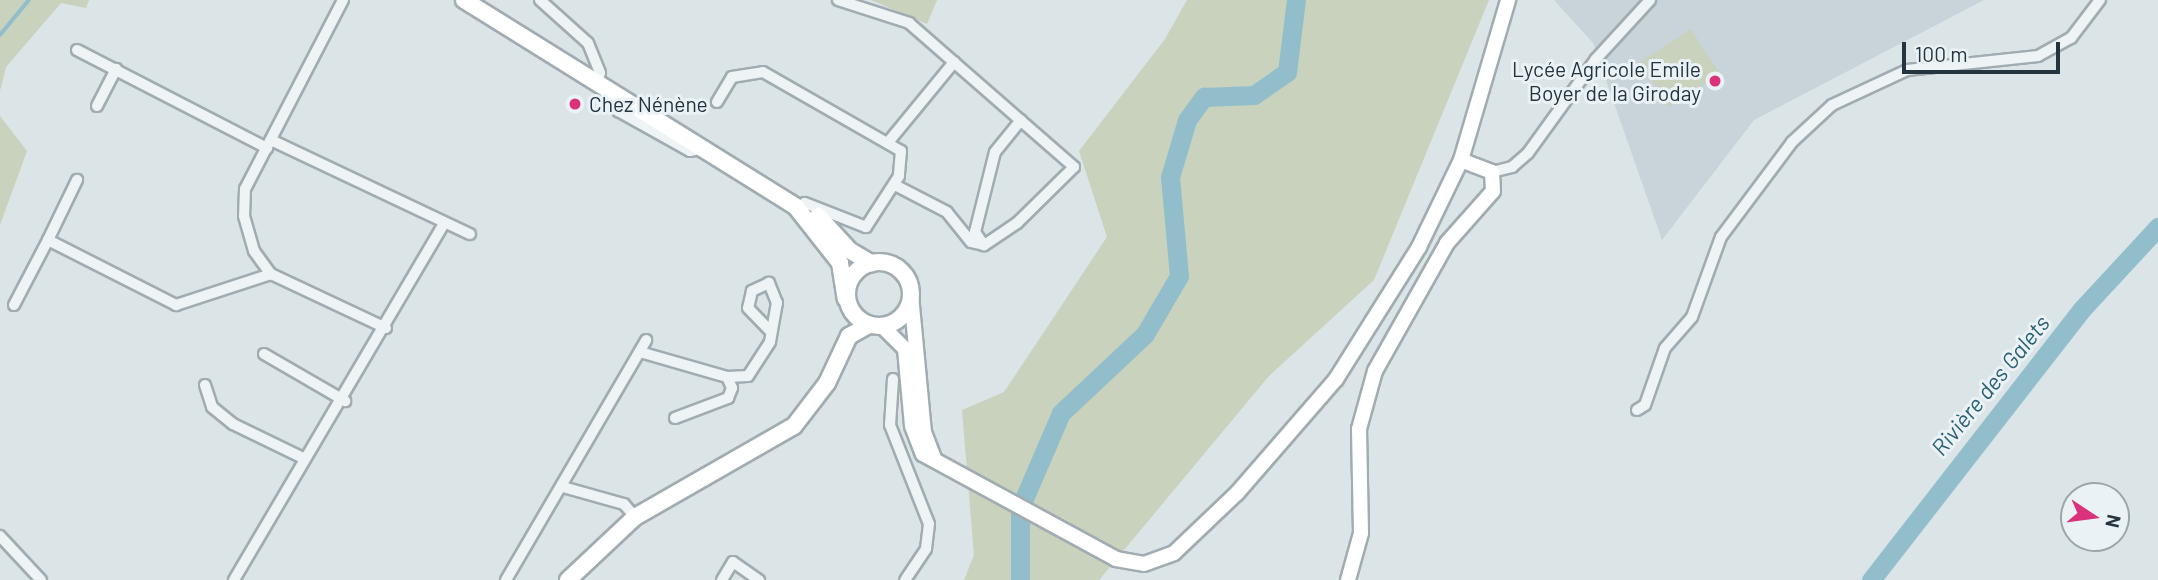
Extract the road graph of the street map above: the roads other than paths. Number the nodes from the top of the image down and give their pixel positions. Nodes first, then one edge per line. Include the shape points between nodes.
1 (342, 0) edge
2 (464, 0) edge
3 (479, 0) edge
4 (540, 0) edge
5 (838, 0) edge
6 (1508, 0) edge
7 (1650, 0) edge
8 (2099, 0) edge
9 (77, 50) dead end
10 (954, 62) junction
11 (116, 69) junction
12 (599, 78) junction
13 (717, 102) dead end
14 (97, 106) dead end
15 (1021, 120) junction
16 (890, 139) junction
17 (269, 144) junction
18 (1461, 160) junction
19 (1492, 172) junction
20 (78, 180) dead end
21 (895, 185) junction
22 (805, 203) junction
23 (444, 223) junction
24 (470, 234) dead end
25 (971, 234) junction
26 (48, 240) junction
27 (871, 263) junction
28 (271, 274) junction
29 (911, 295) junction
30 (848, 303) junction
31 (14, 304) dead end
32 (876, 326) junction
33 (386, 328) junction
34 (770, 331) dead end
35 (646, 340) dead end
36 (640, 352) junction
37 (918, 353) junction
38 (264, 354) dead end
39 (836, 359) junction
40 (890, 368) dead end
41 (908, 372) junction
42 (727, 377) junction
43 (893, 379) junction
44 (205, 385) dead end
45 (345, 401) junction
46 (1637, 410) dead end
47 (675, 418) dead end
48 (303, 458) junction
49 (938, 464) junction
50 (563, 486) junction
51 (635, 517) junction
52 (0, 536) edge
53 (743, 575) edge
54 (41, 580) edge
55 (234, 580) edge
56 (506, 580) edge
57 (568, 580) edge
58 (722, 580) edge
59 (760, 580) edge
60 (905, 580) edge
61 (1348, 580) edge

1 - 17 street
2 - 12 main road
3 - 12 main road
4 - 12 street via 588,43
5 - 10 street via 908,23
6 - 18 main road
7 - 19 street via 1596,59 1528,153 1512,167
8 - 46 street via 2071,38 2038,57 1907,70 1832,105 1792,142 1721,237 1692,317 1665,348 1645,405
9 - 11 street
10 - 15 street
10 - 16 street
11 - 14 street
11 - 17 street
12 - 22 main road
12 - 30 main road via 613,92 796,207 817,228 840,263
13 - 16 street via 732,77 763,72
15 - 25 street via 995,152
15 - 25 street via 1074,167 1017,223 984,245
16 - 21 street via 904,161
17 - 23 street
17 - 28 street via 242,200 254,251
18 - 19 main road
18 - 49 main road via 1419,247 1336,379 1289,436 1174,553 1144,564 1103,553
19 - 61 main road via 1493,191 1436,260 1364,399 1361,533
20 - 26 street
21 - 22 street via 866,227 827,216
21 - 25 street via 947,212
22 - 27 main road via 849,250
23 - 24 street
23 - 33 street
26 - 28 street via 176,305
26 - 31 street
27 - 29 main road via 894,266
27 - 30 main road via 852,276
28 - 33 street
29 - 32 main road via 902,317
29 - 37 main road
30 - 32 main road
30 - 39 main road
32 - 39 main road via 849,336
32 - 41 main road via 903,342
33 - 45 street
34 - 42 street via 767,353 753,373
35 - 36 street
36 - 42 street
36 - 50 street
37 - 41 street
37 - 49 main road via 924,432
38 - 45 street
39 - 51 main road via 811,407 777,441
40 - 43 street
41 - 43 street
41 - 49 main road via 915,443
42 - 47 street via 732,388 728,398
43 - 60 street via 890,425 929,524 926,549
44 - 48 street via 212,407 233,424
45 - 48 street
48 - 55 street
50 - 51 street via 624,504
50 - 56 street
51 - 57 main road
52 - 54 street
53 - 58 street via 733,562
53 - 59 street

